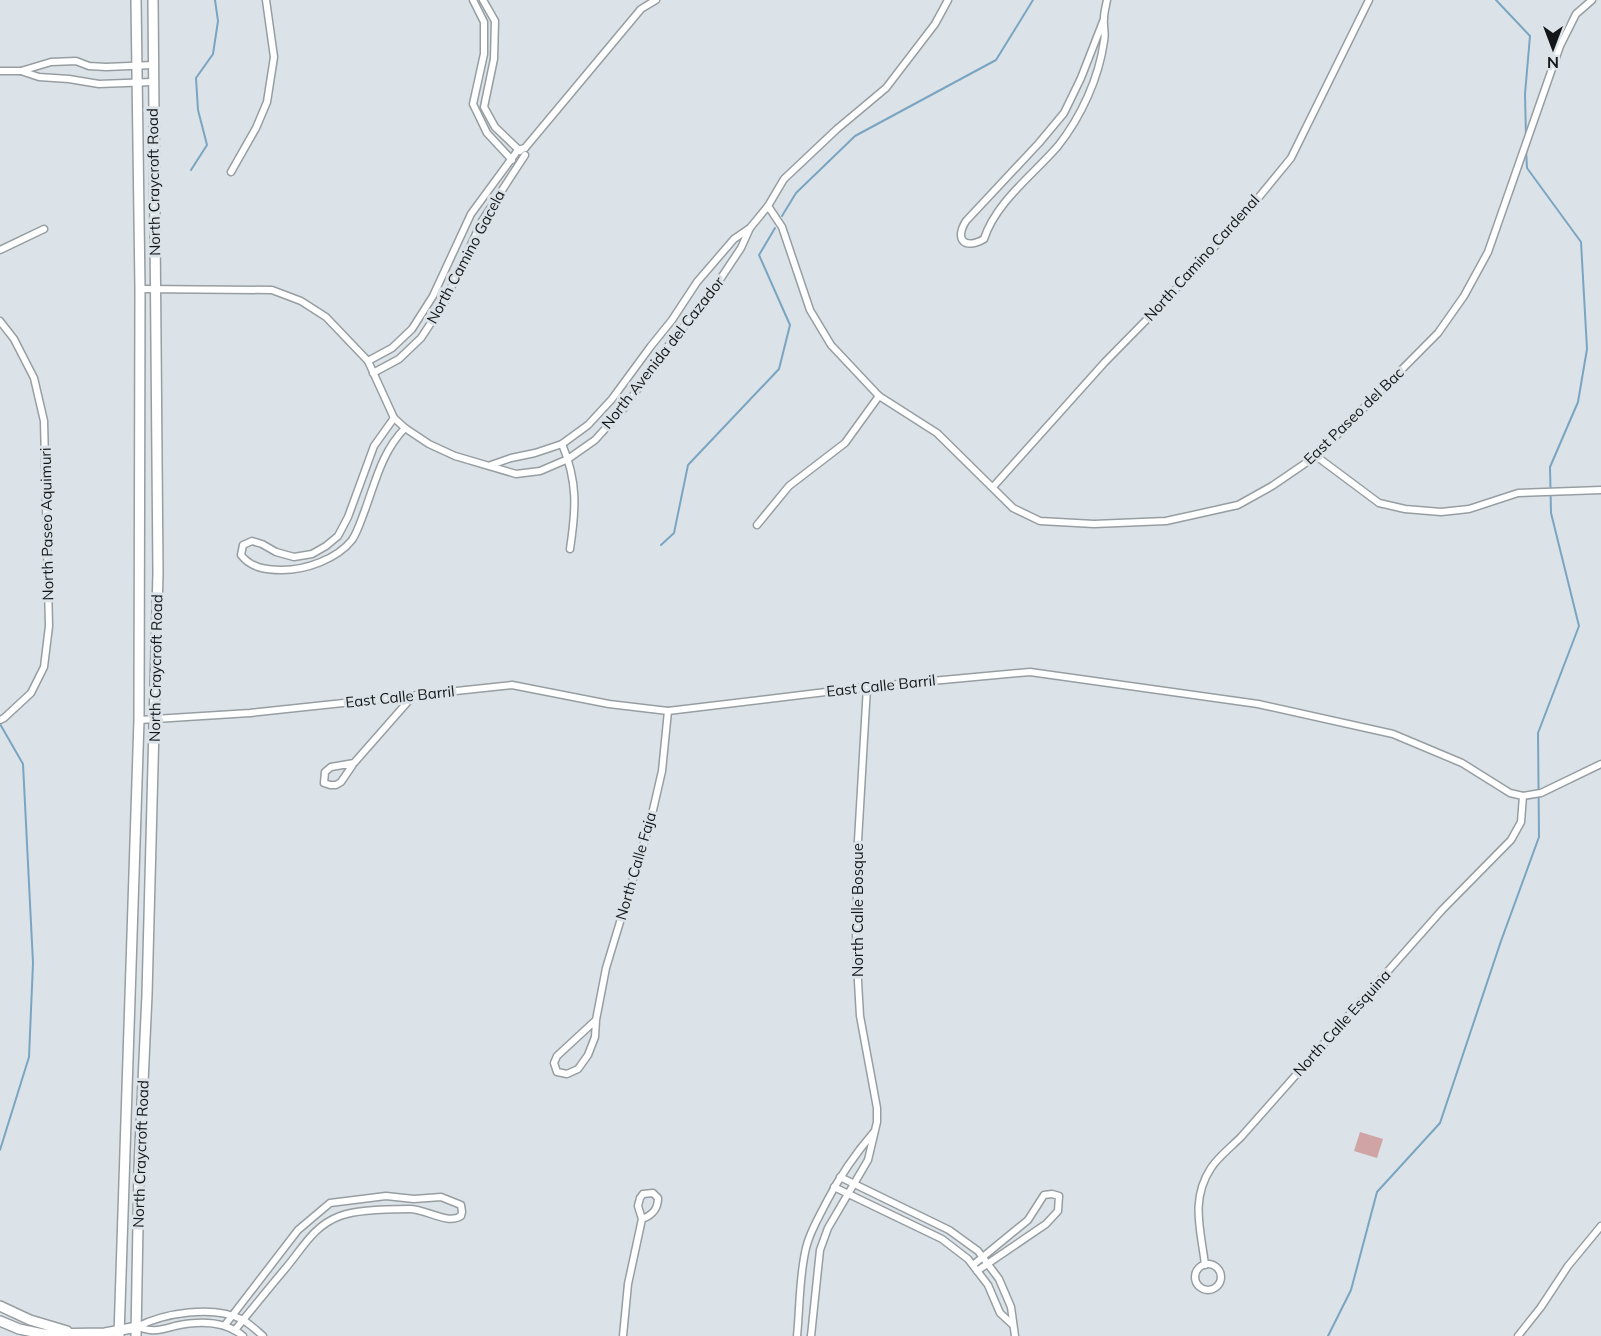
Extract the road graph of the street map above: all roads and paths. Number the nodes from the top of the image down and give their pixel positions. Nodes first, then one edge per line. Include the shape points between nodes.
1 (136, 0) edge
2 (153, 0) edge
3 (266, 0) edge
4 (472, 0) edge
5 (483, 0) edge
6 (637, 0) edge
7 (656, 0) edge
8 (948, 0) edge
9 (1107, 0) edge
10 (1369, 0) edge
11 (1592, 0) edge
12 (641, 9) junction
13 (1104, 19) junction
14 (153, 65) junction
15 (137, 66) junction
16 (0, 71) edge
17 (21, 71) junction
18 (153, 82) junction
19 (137, 83) junction
20 (523, 151) junction
21 (512, 160) junction
22 (518, 165) junction
23 (231, 172) dead end
24 (768, 206) junction
25 (750, 228) junction
26 (44, 229) dead end
27 (0, 250) edge
28 (448, 264) junction
29 (458, 273) junction
30 (140, 289) junction
31 (155, 289) junction
32 (0, 321) edge
33 (368, 361) junction
34 (373, 373) junction
35 (879, 396) junction
36 (394, 418) junction
37 (405, 428) junction
38 (562, 444) junction
39 (1316, 456) junction
40 (568, 459) junction
41 (491, 465) junction
42 (993, 487) junction
43 (1601, 490) edge
44 (757, 525) dead end
45 (570, 549) dead end
46 (867, 687) junction
47 (412, 696) junction
48 (668, 711) junction
49 (0, 720) edge
50 (139, 720) junction
51 (156, 720) junction
52 (354, 763) junction
53 (1601, 764) edge
54 (1523, 796) junction
55 (596, 1020) junction
56 (874, 1132) junction
57 (840, 1177) junction
58 (854, 1184) junction
59 (834, 1186) junction
60 (848, 1194) junction
61 (642, 1219) dead end
62 (1601, 1226) edge
63 (985, 1261) junction
64 (1204, 1265) junction
65 (975, 1268) junction
66 (0, 1306) edge
67 (234, 1316) junction
68 (243, 1320) junction
69 (0, 1321) edge
70 (225, 1325) junction
71 (1013, 1325) junction
72 (235, 1330) junction
73 (136, 1331) edge
74 (72, 1333) junction
75 (119, 1333) edge
76 (243, 1336) edge
77 (263, 1336) edge
78 (623, 1336) edge
79 (797, 1336) edge
80 (811, 1336) edge
81 (1015, 1336) edge
82 (1518, 1336) edge

1 - 15 main road, North Craycroft Road
2 - 14 main road, North Craycroft Road
3 - 23 street via 274,57 267,102
4 - 21 street via 484,22 484,54 473,104 487,133
5 - 20 street via 495,21 494,59 484,107 495,127
6 - 12 street
7 - 12 street, North Camino Gacela
8 - 24 street, North Avenida del Cazador via 935,24 886,88 784,179
9 - 13 street
10 - 42 street, North Camino Cardenal via 1291,158 1250,208
11 - 39 street, East Paseo del Bac via 1576,14 1560,46 1488,252 1464,296 1438,333
12 - 20 street, North Camino Gacela
13 - 13 street via 1064,113 966,221 960,230 963,242 984,239 998,212 1076,120 1096,72 1105,38
14 - 15 street
14 - 18 main road, North Craycroft Road
15 - 17 street via 51,62
15 - 19 main road, North Craycroft Road
16 - 17 street
17 - 19 street via 90,84
18 - 19 street
18 - 31 main road, North Craycroft Road
19 - 30 main road, North Craycroft Road
20 - 21 street, North Camino Gacela
20 - 22 street, North Camino Gacela
21 - 22 street
21 - 28 street, North Camino Gacela via 471,214
22 - 29 street, North Camino Gacela via 482,221
24 - 25 street, North Avenida del Cazador
24 - 35 street, East Paseo del Bac via 782,227 810,310 831,345
25 - 38 street, North Avenida del Cazador via 734,239 697,282 612,399 588,425
25 - 40 street, North Avenida del Cazador via 711,293 625,407 595,440
26 - 27 street
28 - 29 street
28 - 33 street, North Camino Gacela via 412,329 392,348
29 - 34 street, North Camino Gacela via 421,338 399,359
30 - 31 street, North Avenida del Cazador
30 - 50 main road, North Craycroft Road
31 - 33 street, North Avenida del Cazador via 272,290 301,301 326,317
31 - 51 main road, North Craycroft Road
32 - 49 street, North Paseo Aquimuri via 34,378 44,421 49,626 44,667 31,693
33 - 34 street, North Avenida del Cazador
34 - 36 street, North Avenida del Cazador
35 - 42 street, East Paseo del Bac via 936,433
35 - 44 street via 845,443 789,486
36 - 37 street, North Avenida del Cazador
36 - 37 street via 374,446 338,536 312,554 294,557 252,541 243,545 241,555 247,562 257,567 295,570 337,553 352,540 381,463
37 - 41 street, North Avenida del Cazador via 455,456
38 - 40 street
38 - 41 street, North Avenida del Cazador
39 - 42 street, East Paseo del Bac via 1238,505 1166,521 1040,521 1013,508
39 - 43 street via 1379,504 1405,509 1441,512 1518,493
40 - 41 street, North Avenida del Cazador via 540,471 516,474
40 - 45 street via 574,477
46 - 48 street, East Calle Barril
46 - 54 street, East Calle Barril via 1030,672 1258,704 1393,734 1462,763 1510,793
46 - 56 street, North Calle Bosque via 856,947 860,1016 877,1108
47 - 48 street, East Calle Barril via 512,685
47 - 51 street, East Calle Barril
47 - 52 street
48 - 55 street, North Calle Faja via 662,771 650,824 606,968
50 - 51 street, East Calle Barril
50 - 75 main road, North Craycroft Road
51 - 73 main road, North Craycroft Road
52 - 52 street via 331,767 325,772 324,783 336,785
53 - 54 street via 1541,793
54 - 64 street, North Calle Esquina via 1521,822 1511,840 1442,910 1211,1167 1198,1193
55 - 55 street, North Calle Faja via 556,1056 557,1072 567,1074 578,1069 595,1037
56 - 57 street
56 - 58 street, North Calle Bosque via 868,1160
57 - 58 street
57 - 59 street
58 - 60 street, North Calle Bosque
58 - 63 street via 949,1230 978,1251
59 - 60 street
59 - 79 street via 806,1246
60 - 65 street via 942,1239
60 - 80 street, North Calle Bosque via 820,1250
61 - 78 street via 628,1284
62 - 82 street
63 - 63 street via 1028,1220 1044,1195 1059,1196 1058,1211 1046,1224
63 - 65 street
63 - 71 street via 999,1279 1011,1307
64 - 64 street, North Calle Esquina via 1196,1274 1196,1282 1202,1289 1210,1290 1217,1286 1220,1275 1216,1268
65 - 71 street via 988,1285 1000,1313
66 - 74 main road
67 - 68 street
67 - 68 street via 298,1230 330,1203 386,1196 441,1197 461,1205 461,1216 456,1220 409,1209 358,1212 323,1224 307,1238
67 - 70 street
67 - 73 street via 188,1312 152,1319
68 - 72 street
68 - 77 street
69 - 74 main road via 43,1334
70 - 72 street
70 - 73 street via 193,1322
71 - 81 street
72 - 76 street
73 - 75 main road
74 - 75 main road

